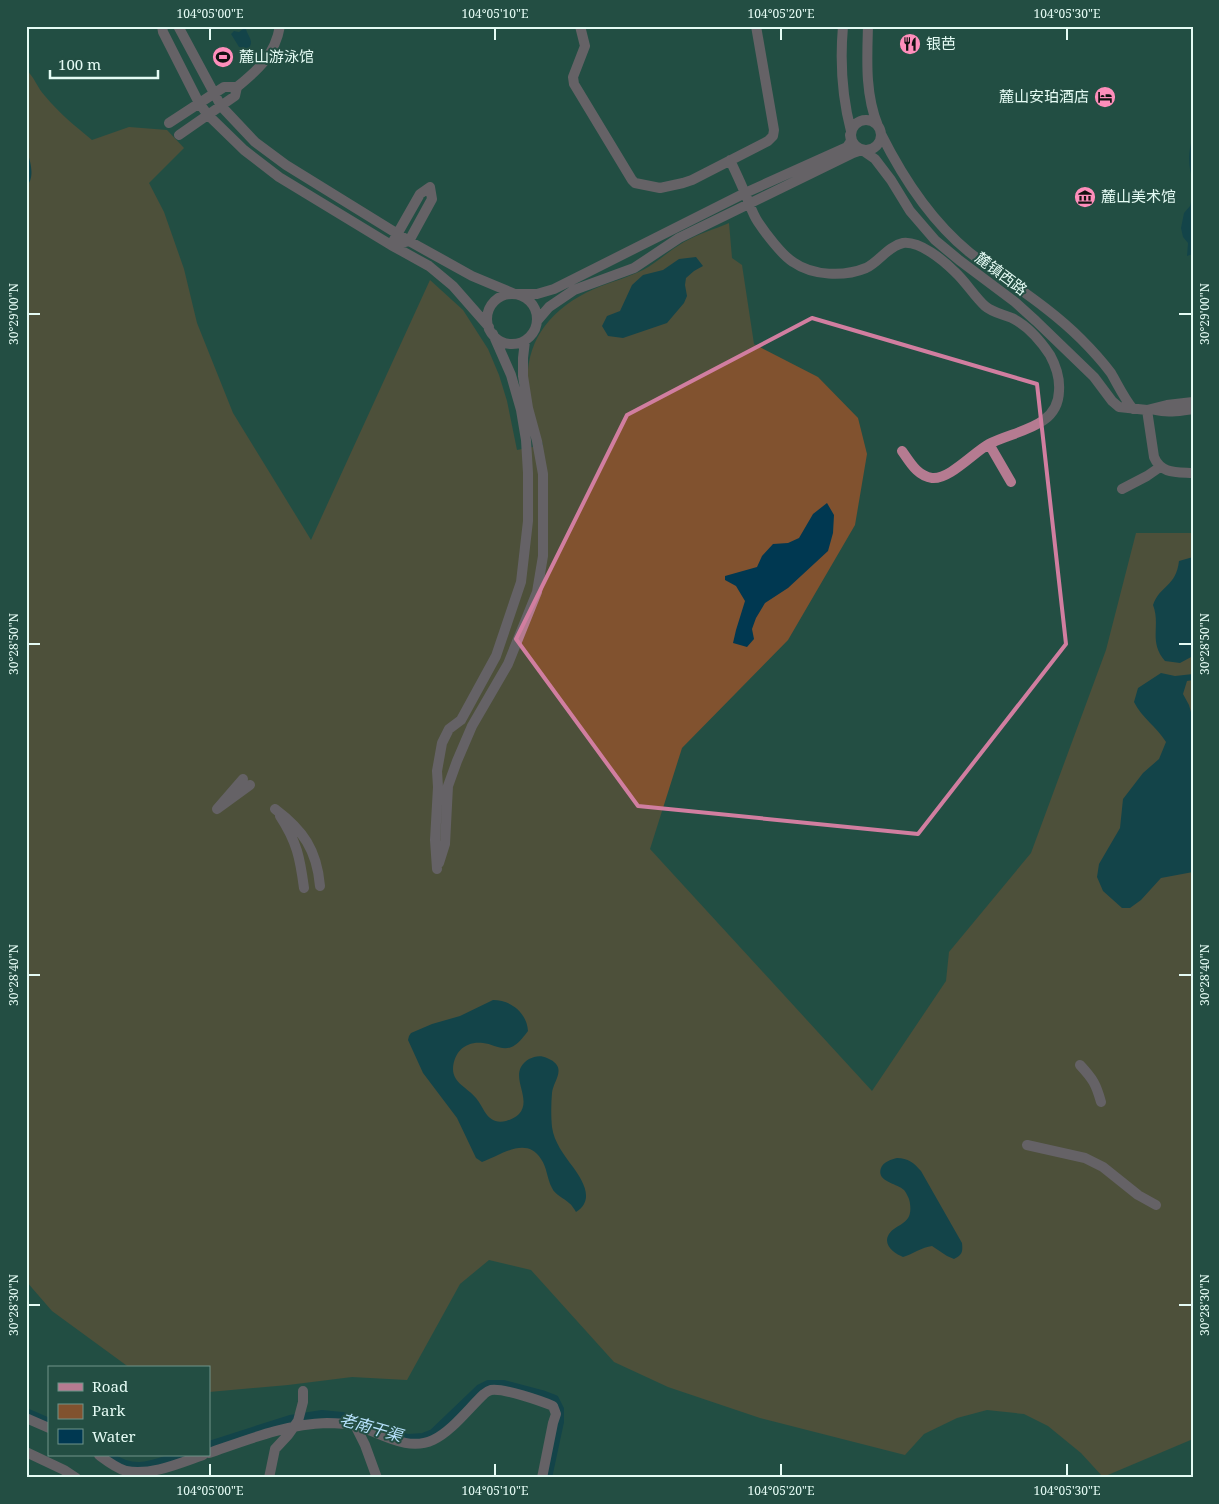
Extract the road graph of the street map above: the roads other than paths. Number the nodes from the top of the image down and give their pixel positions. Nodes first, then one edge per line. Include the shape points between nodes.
1 (162, 26) edge
2 (178, 26) edge
3 (280, 26) edge
4 (580, 26) edge
5 (756, 26) edge
6 (843, 26) edge
7 (868, 26) edge
8 (237, 87) junction
9 (214, 94) junction
10 (199, 103) junction
11 (221, 106) junction
12 (208, 115) junction
13 (169, 123) dead end
14 (879, 130) junction
15 (851, 133) junction
16 (179, 135) dead end
17 (862, 150) junction
18 (730, 160) junction
19 (747, 198) junction
20 (674, 228) junction
21 (398, 234) junction
22 (679, 238) junction
23 (409, 241) junction
24 (391, 245) junction
25 (572, 286) junction
26 (515, 294) junction
27 (537, 321) junction
28 (491, 330) junction
29 (525, 341) junction
30 (1193, 402) edge
31 (524, 409) junction
32 (1133, 409) junction
33 (1193, 409) edge
34 (1150, 410) junction
35 (988, 444) junction
36 (902, 451) dead end
37 (1160, 467) junction
38 (1193, 473) edge
39 (1012, 482) dead end
40 (1122, 489) dead end
41 (320, 886) dead end
42 (304, 888) dead end
43 (1080, 1065) dead end
44 (1101, 1102) dead end
45 (1027, 1145) dead end
46 (1156, 1205) dead end
47 (303, 1391) dead end
48 (26, 1418) edge
49 (295, 1424) junction
50 (355, 1426) junction
51 (48, 1428) edge
52 (26, 1452) edge
53 (210, 1453) edge
54 (100, 1456) edge
55 (200, 1456) edge
56 (76, 1478) edge
57 (269, 1478) edge
58 (377, 1478) edge
59 (542, 1478) edge

1 - 10 street
2 - 9 street
3 - 8 street via 264,64
4 - 18 street via 585,46 573,77 574,84 635,183 660,188 684,183
5 - 18 street via 773,136
6 - 15 street via 842,77
7 - 14 street via 867,72 871,107
8 - 9 street via 224,87
8 - 11 street via 235,96
9 - 10 street
9 - 11 street
10 - 12 street
10 - 13 street
11 - 12 street
11 - 21 street via 255,142 286,165
12 - 16 street
12 - 24 street via 244,150 279,177
14 - 15 street via 871,121 863,120 855,124
14 - 17 street via 876,146
14 - 32 street via 907,181 946,230 1080,338 1109,371
15 - 17 street via 854,145
15 - 19 street via 847,147
17 - 19 street
17 - 32 street, 麓镇西路 via 875,159 910,211 935,240 1036,321 1094,377 1112,401
18 - 19 street
19 - 20 street
19 - 22 street
19 - 35 street via 771,240 792,262 809,271 847,273 866,268 895,246 904,243 924,247 955,272 984,305 1021,323 1033,333 1050,356 1058,374 1059,401 1052,413 1039,424
20 - 22 street
20 - 25 street
21 - 23 street
21 - 23 street via 420,194 430,187 432,199
21 - 24 street
22 - 25 street via 634,268
23 - 24 street
23 - 26 street via 472,276
24 - 28 street via 429,266 453,286
25 - 26 street via 537,294
25 - 27 street
26 - 27 street via 532,303
26 - 28 street via 506,295 490,307
27 - 29 street via 531,336
28 - 29 street via 499,340 508,343
28 - 31 street
29 - 31 street
30 - 34 street
31 - 31 street via 528,521 521,582 496,656 461,720 449,729 442,743 437,771 437,869 445,844 448,786 457,761 472,726 508,664 537,592 543,556 543,474 537,440
32 - 34 street, 麓镇西路
33 - 34 street
34 - 37 street via 1154,457
35 - 36 street via 946,475 934,478 917,472
35 - 39 street
37 - 38 street via 1173,472
37 - 40 street
41 - 42 street via 319,870 305,836 275,808 294,840
43 - 44 street via 1096,1084
45 - 46 street via 1084,1158 1103,1167
47 - 49 street via 302,1408
48 - 51 street
49 - 50 street
49 - 53 street
49 - 57 street via 275,1449
50 - 58 street via 366,1445
50 - 59 street via 408,1444 421,1444 444,1433 490,1390 541,1401 553,1406 556,1414
52 - 56 street
54 - 55 street via 127,1471 142,1472

